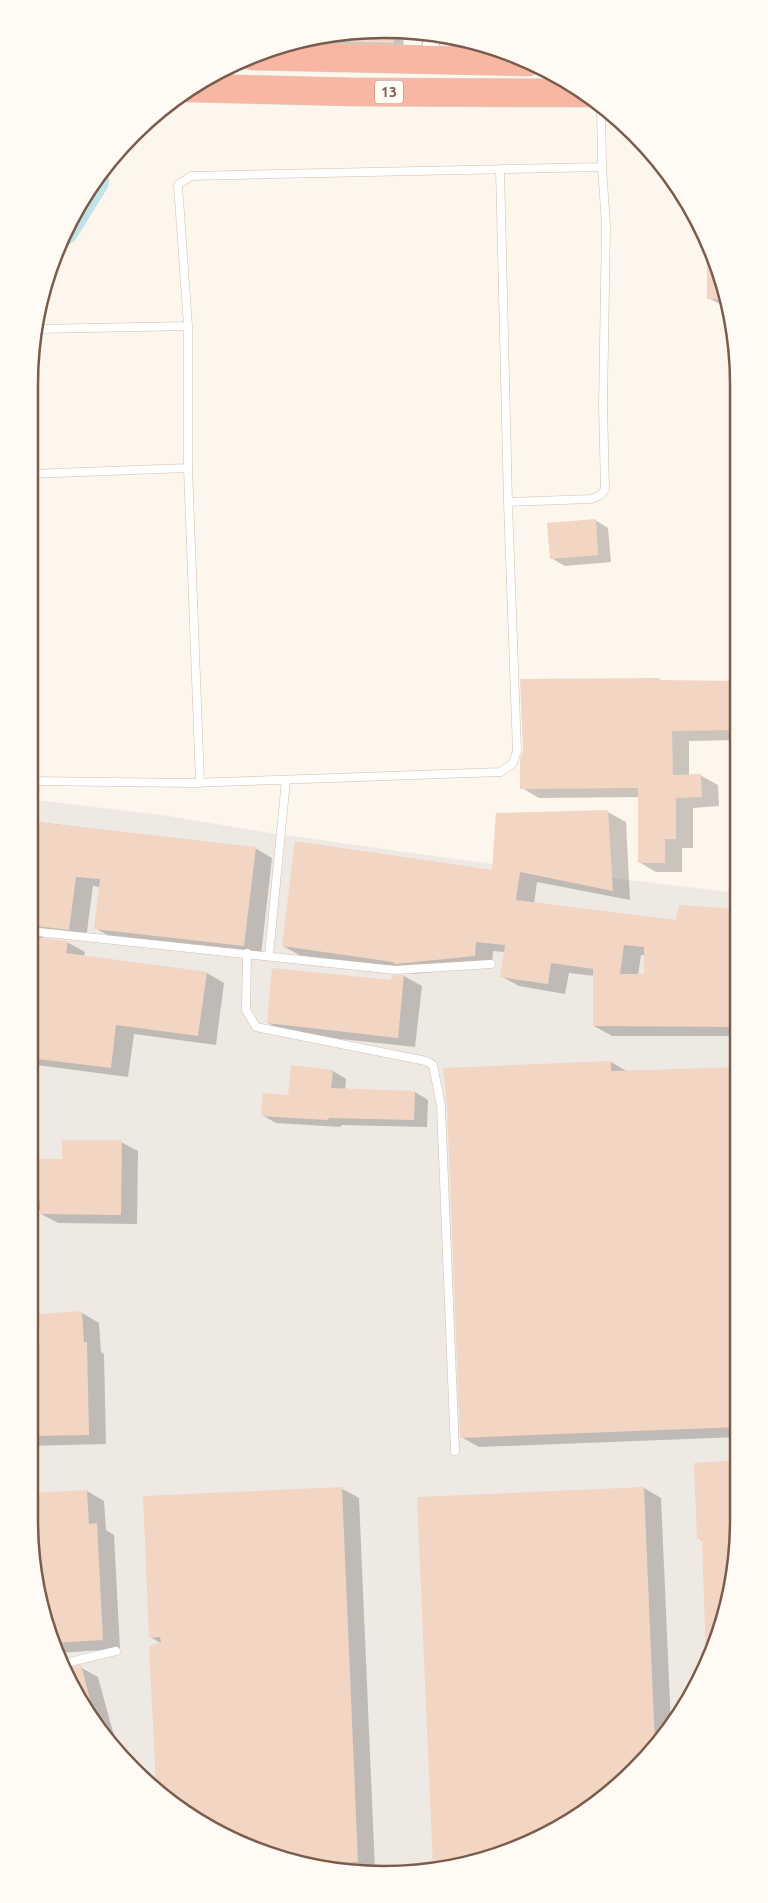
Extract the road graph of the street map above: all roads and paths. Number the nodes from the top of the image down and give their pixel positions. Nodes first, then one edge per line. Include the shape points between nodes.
1 (432, 40) edge
2 (272, 57) edge
3 (428, 61) junction
4 (511, 62) edge
5 (204, 88) edge
6 (572, 93) edge
7 (601, 114) edge
8 (602, 167) junction
9 (500, 169) junction
10 (188, 326) junction
11 (42, 329) edge
12 (188, 468) junction
13 (38, 474) edge
14 (508, 502) junction
15 (286, 780) junction
16 (38, 781) edge
17 (200, 783) junction
18 (38, 932) edge
19 (248, 953) junction
20 (269, 955) junction
21 (491, 964) dead end
22 (455, 1451) dead end
23 (116, 1651) dead end
24 (69, 1662) edge

1 - 3 street
2 - 3 highway, 13
3 - 4 highway, 13
5 - 6 highway, 13
7 - 8 lane
8 - 9 lane
8 - 14 lane via 606,225 605,489 601,495 591,499
9 - 10 lane via 191,176 178,185
9 - 14 lane
10 - 11 lane
10 - 12 lane
12 - 13 lane
12 - 17 lane
14 - 15 lane via 517,751 514,763 501,772
15 - 17 lane
15 - 20 lane
16 - 17 lane
18 - 19 lane
19 - 20 lane
19 - 22 lane via 246,1010 256,1027 434,1065 441,1106
20 - 21 lane via 395,970
23 - 24 lane

